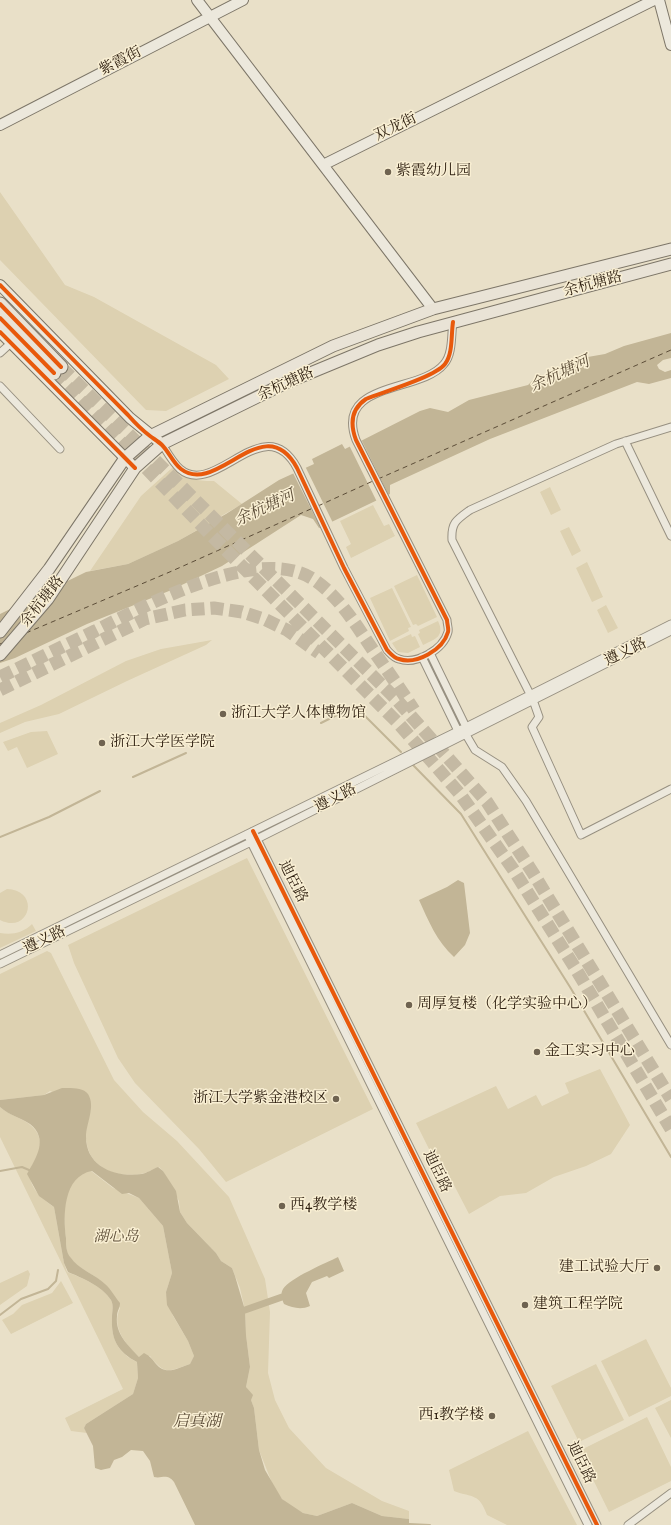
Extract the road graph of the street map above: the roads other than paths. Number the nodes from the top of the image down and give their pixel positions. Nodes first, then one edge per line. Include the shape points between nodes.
1 (197, 0) edge
2 (243, 0) edge
3 (654, 0) edge
4 (660, 0) edge
5 (210, 17) junction
6 (671, 45) edge
7 (0, 125) edge
8 (322, 165) junction
9 (671, 249) edge
10 (671, 264) edge
11 (0, 285) edge
12 (0, 304) edge
13 (433, 309) junction
14 (0, 318) edge
15 (452, 322) junction
16 (0, 332) edge
17 (11, 344) junction
18 (0, 353) edge
19 (0, 386) edge
20 (671, 427) edge
21 (150, 436) junction
22 (625, 441) junction
23 (162, 444) junction
24 (60, 449) dead end
25 (125, 458) junction
26 (135, 468) junction
27 (671, 536) edge
28 (671, 624) edge
29 (671, 631) edge
30 (0, 632) edge
31 (430, 653) junction
32 (0, 656) edge
33 (422, 657) junction
34 (532, 697) junction
35 (463, 730) junction
36 (671, 789) edge
37 (250, 832) junction
38 (254, 840) junction
39 (174, 869) junction
40 (178, 876) junction
41 (0, 955) edge
42 (0, 964) edge
43 (671, 1045) edge
44 (671, 1493) edge
45 (588, 1525) edge
46 (597, 1525) edge
47 (628, 1525) edge

1 - 5 street
2 - 5 street, 紫霞街
3 - 8 street, 双龙街
4 - 6 street
5 - 7 street, 紫霞街
5 - 8 street
8 - 13 street
9 - 13 main road, 余杭塘路
10 - 15 main road, 余杭塘路
11 - 21 street
12 - 14 highway via 58,370
13 - 21 main road, 余杭塘路 via 333,346
15 - 23 main road, 余杭塘路 via 338,361 286,383
15 - 31 street via 449,356 445,364 433,373 366,399 360,403 353,415 353,432 356,440 447,620 448,631 445,639
16 - 17 street
17 - 18 street
17 - 25 street
19 - 24 street
20 - 22 street
21 - 23 street
21 - 25 main road, 余杭塘路
22 - 27 street
22 - 34 street via 470,510 457,519 451,529 452,540
23 - 26 main road, 余杭塘路
23 - 33 street via 180,469 200,475 262,447 285,451 297,468 344,568 387,650 399,660 408,661
25 - 26 street
25 - 30 main road, 余杭塘路 via 50,568
26 - 32 main road, 余杭塘路 via 48,599
28 - 34 street, 遵义路
29 - 34 street, 遵义路
31 - 33 street
31 - 35 street
33 - 35 street
34 - 35 street, 遵义路
34 - 36 street via 539,717 532,727 581,835
35 - 37 street, 遵义路
35 - 38 street, 遵义路
35 - 43 street via 475,750 502,768 526,801
37 - 38 street, 迪臣路
37 - 39 street, 遵义路
38 - 40 street, 遵义路
38 - 45 street, 迪臣路
38 - 46 street, 迪臣路
39 - 40 street
39 - 41 street, 遵义路
40 - 42 street, 遵义路
44 - 47 street

